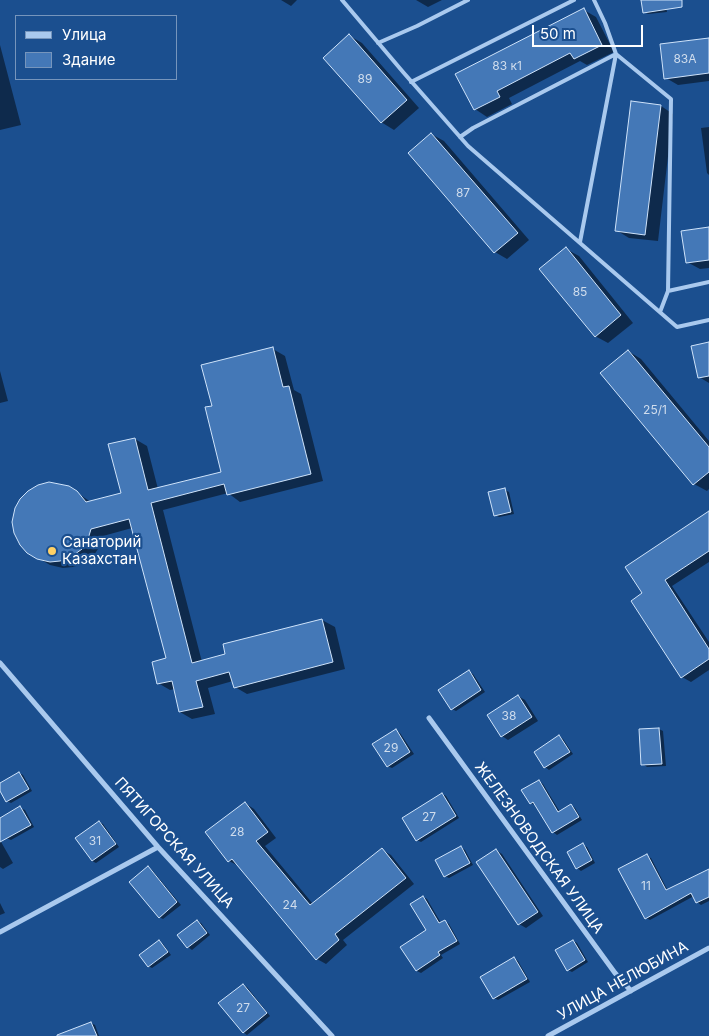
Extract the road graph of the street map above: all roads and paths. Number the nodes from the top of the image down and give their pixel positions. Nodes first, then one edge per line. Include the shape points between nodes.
1 (342, 0) edge
2 (468, 0) edge
3 (574, 0) edge
4 (594, 0) edge
5 (378, 43) junction
6 (616, 54) junction
7 (411, 82) junction
8 (460, 137) junction
9 (580, 242) junction
10 (709, 282) edge
11 (668, 291) junction
12 (660, 312) junction
13 (709, 320) edge
14 (0, 663) edge
15 (429, 718) dead end
16 (158, 846) junction
17 (0, 932) edge
18 (709, 948) edge
19 (631, 991) junction
20 (332, 1036) edge
21 (548, 1036) edge

1 - 5 lane
2 - 5 lane
3 - 7 lane
4 - 6 lane
5 - 7 lane
6 - 8 lane
6 - 9 lane
6 - 11 lane via 671,99
7 - 8 lane
8 - 9 lane
9 - 12 lane
10 - 11 lane
11 - 12 lane
12 - 13 lane via 677,327
14 - 16 street, ПЯТИГОРСКАЯ УЛИЦА
15 - 19 street, ЖЕЛЕЗНОВОДСКАЯ УЛИЦА
16 - 17 street
16 - 20 street, ПЯТИГОРСКАЯ УЛИЦА
18 - 19 street, УЛИЦА НЕЛЮБИНА
19 - 21 street, УЛИЦА НЕЛЮБИНА

